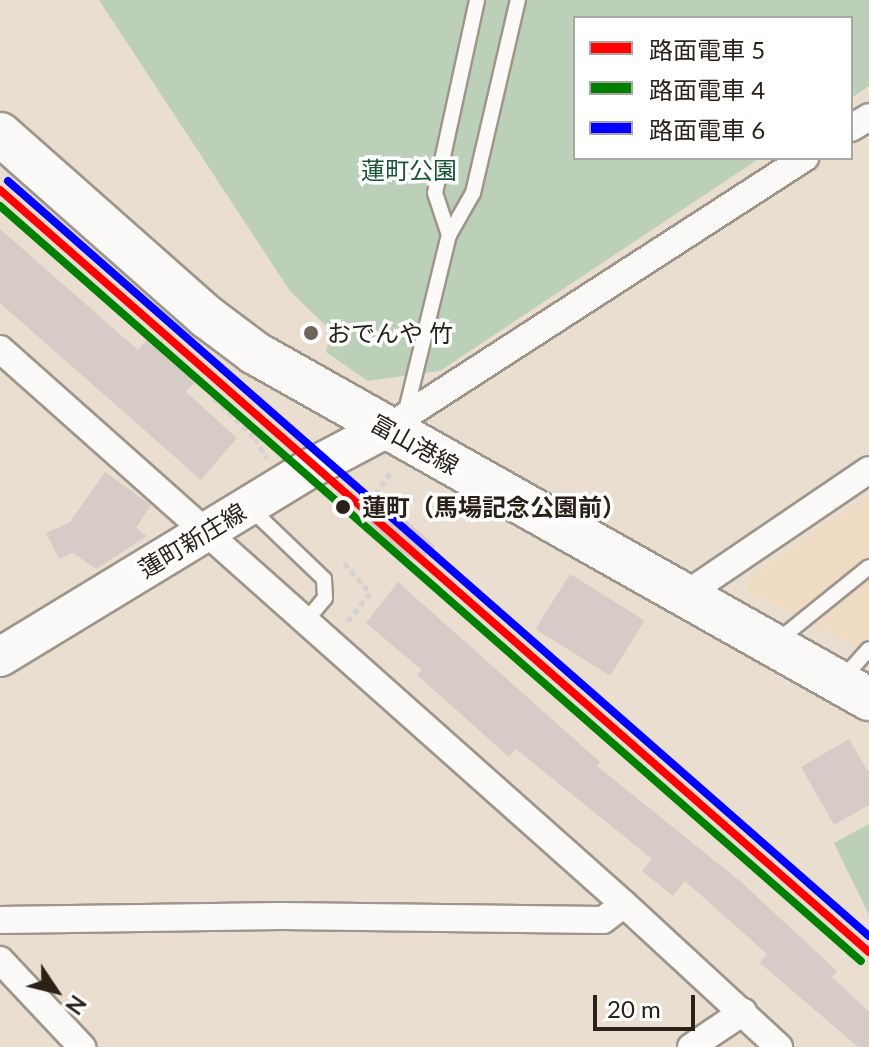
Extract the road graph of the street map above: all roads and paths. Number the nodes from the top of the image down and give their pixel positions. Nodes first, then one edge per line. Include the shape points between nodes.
1 (477, 0) edge
2 (518, 0) edge
3 (0, 134) edge
4 (802, 160) edge
5 (449, 235) junction
6 (0, 349) edge
7 (214, 398) dead end
8 (396, 436) junction
9 (869, 470) edge
10 (281, 486) junction
11 (375, 494) dead end
12 (249, 507) junction
13 (203, 533) junction
14 (869, 567) edge
15 (685, 595) junction
16 (304, 623) junction
17 (773, 645) junction
18 (869, 649) edge
19 (0, 657) edge
20 (854, 691) edge
21 (624, 904) junction
22 (0, 920) edge
23 (0, 960) edge
24 (743, 1012) junction
25 (82, 1047) edge
26 (691, 1047) edge
27 (779, 1047) edge

1 - 5 lane via 435,193
2 - 5 lane via 473,193
3 - 8 main road, 富山港線 via 207,317 304,384
4 - 8 street
5 - 8 lane
6 - 13 street
7 - 10 path via 255,438
8 - 10 main road, 蓮町新庄線
8 - 11 path
8 - 15 main road, 富山港線
9 - 15 street
10 - 12 main road, 蓮町新庄線
12 - 13 main road, 蓮町新庄線
12 - 16 lane via 324,579 325,598
13 - 16 street
13 - 19 main road, 蓮町新庄線
14 - 17 lane
15 - 17 main road, 富山港線
16 - 21 street
17 - 20 main road, 富山港線
18 - 20 lane
21 - 22 street via 603,920
21 - 24 street
23 - 25 street
24 - 26 street
24 - 27 street

